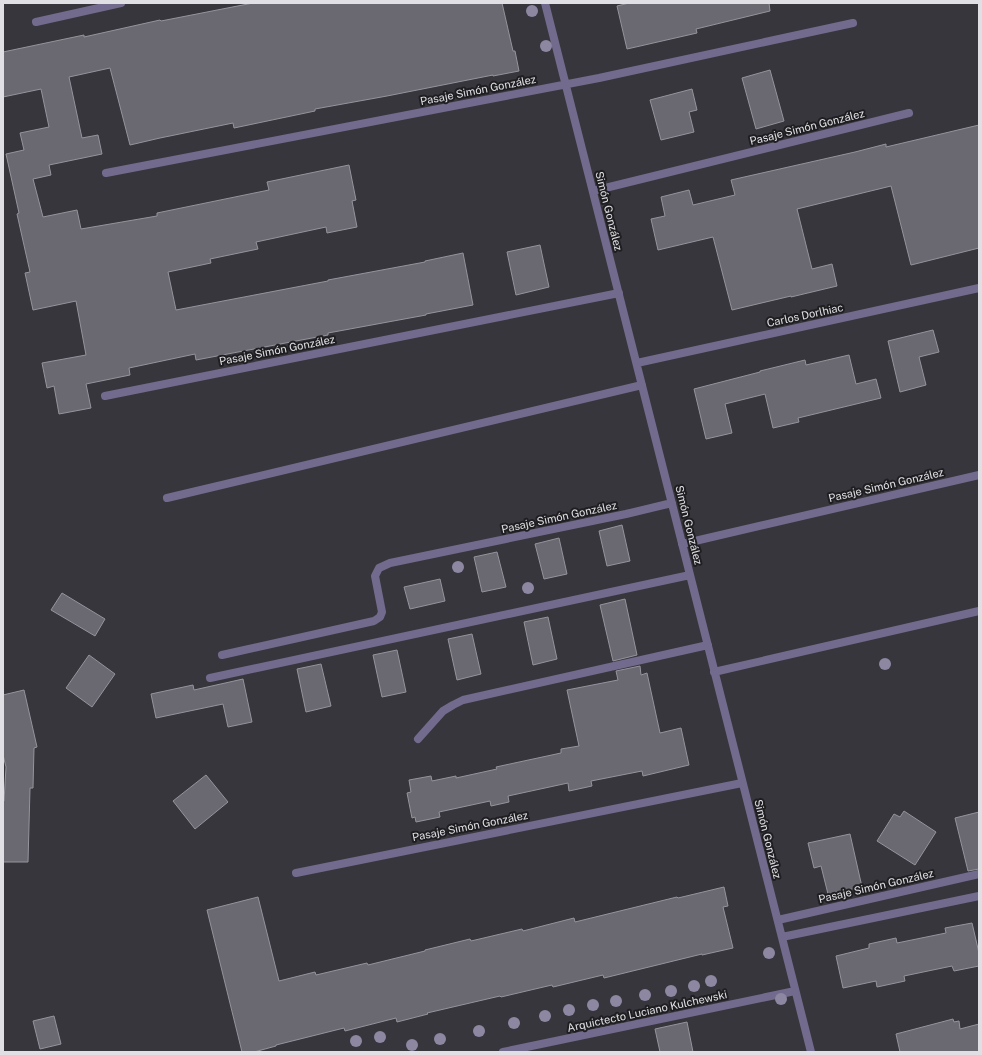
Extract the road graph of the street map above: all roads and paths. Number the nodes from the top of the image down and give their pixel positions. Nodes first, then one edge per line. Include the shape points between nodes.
1 (121, 3) edge
2 (545, 3) edge
3 (36, 22) dead end
4 (853, 23) dead end
5 (566, 84) junction
6 (909, 113) dead end
7 (106, 173) dead end
8 (593, 191) junction
9 (979, 288) edge
10 (619, 293) junction
11 (637, 363) junction
12 (642, 385) junction
13 (105, 396) dead end
14 (979, 475) edge
15 (166, 498) dead end
16 (672, 504) junction
17 (682, 544) junction
18 (690, 575) junction
19 (979, 611) edge
20 (708, 645) junction
21 (222, 656) dead end
22 (714, 672) junction
23 (210, 678) dead end
24 (418, 739) dead end
25 (742, 783) junction
26 (296, 873) dead end
27 (979, 874) edge
28 (979, 896) edge
29 (778, 920) junction
30 (782, 937) junction
31 (795, 991) junction
32 (503, 1052) edge
33 (811, 1052) edge

1 - 3 street
2 - 5 street, Simón González
4 - 5 street, Pasaje Simón González
5 - 7 street, Pasaje Simón González
5 - 8 street, Simón González
6 - 8 street, Pasaje Simón González
8 - 10 street, Simón González
9 - 11 street, Carlos Dorlhiac
10 - 11 street, Simón González
10 - 13 street, Pasaje Simón González
11 - 12 street, Simón González
12 - 15 street
12 - 16 street, Simón González
14 - 17 street, Pasaje Simón González
16 - 17 street, Simón González
16 - 21 street, Pasaje Simón González via 390,563 380,568 375,576 382,612 374,621
17 - 18 street, Simón González
18 - 20 street, Simón González
18 - 23 street
19 - 22 street
20 - 22 street, Simón González
20 - 24 street via 464,700 443,711
22 - 25 street, Simón González
25 - 26 street, Pasaje Simón González
25 - 29 street, Simón González
27 - 29 street, Pasaje Simón González
28 - 30 street
29 - 30 street, Simón González
30 - 31 street, Simón González
31 - 32 street, Arquictecto Luciano Kulchewski
31 - 33 street, Simón González

